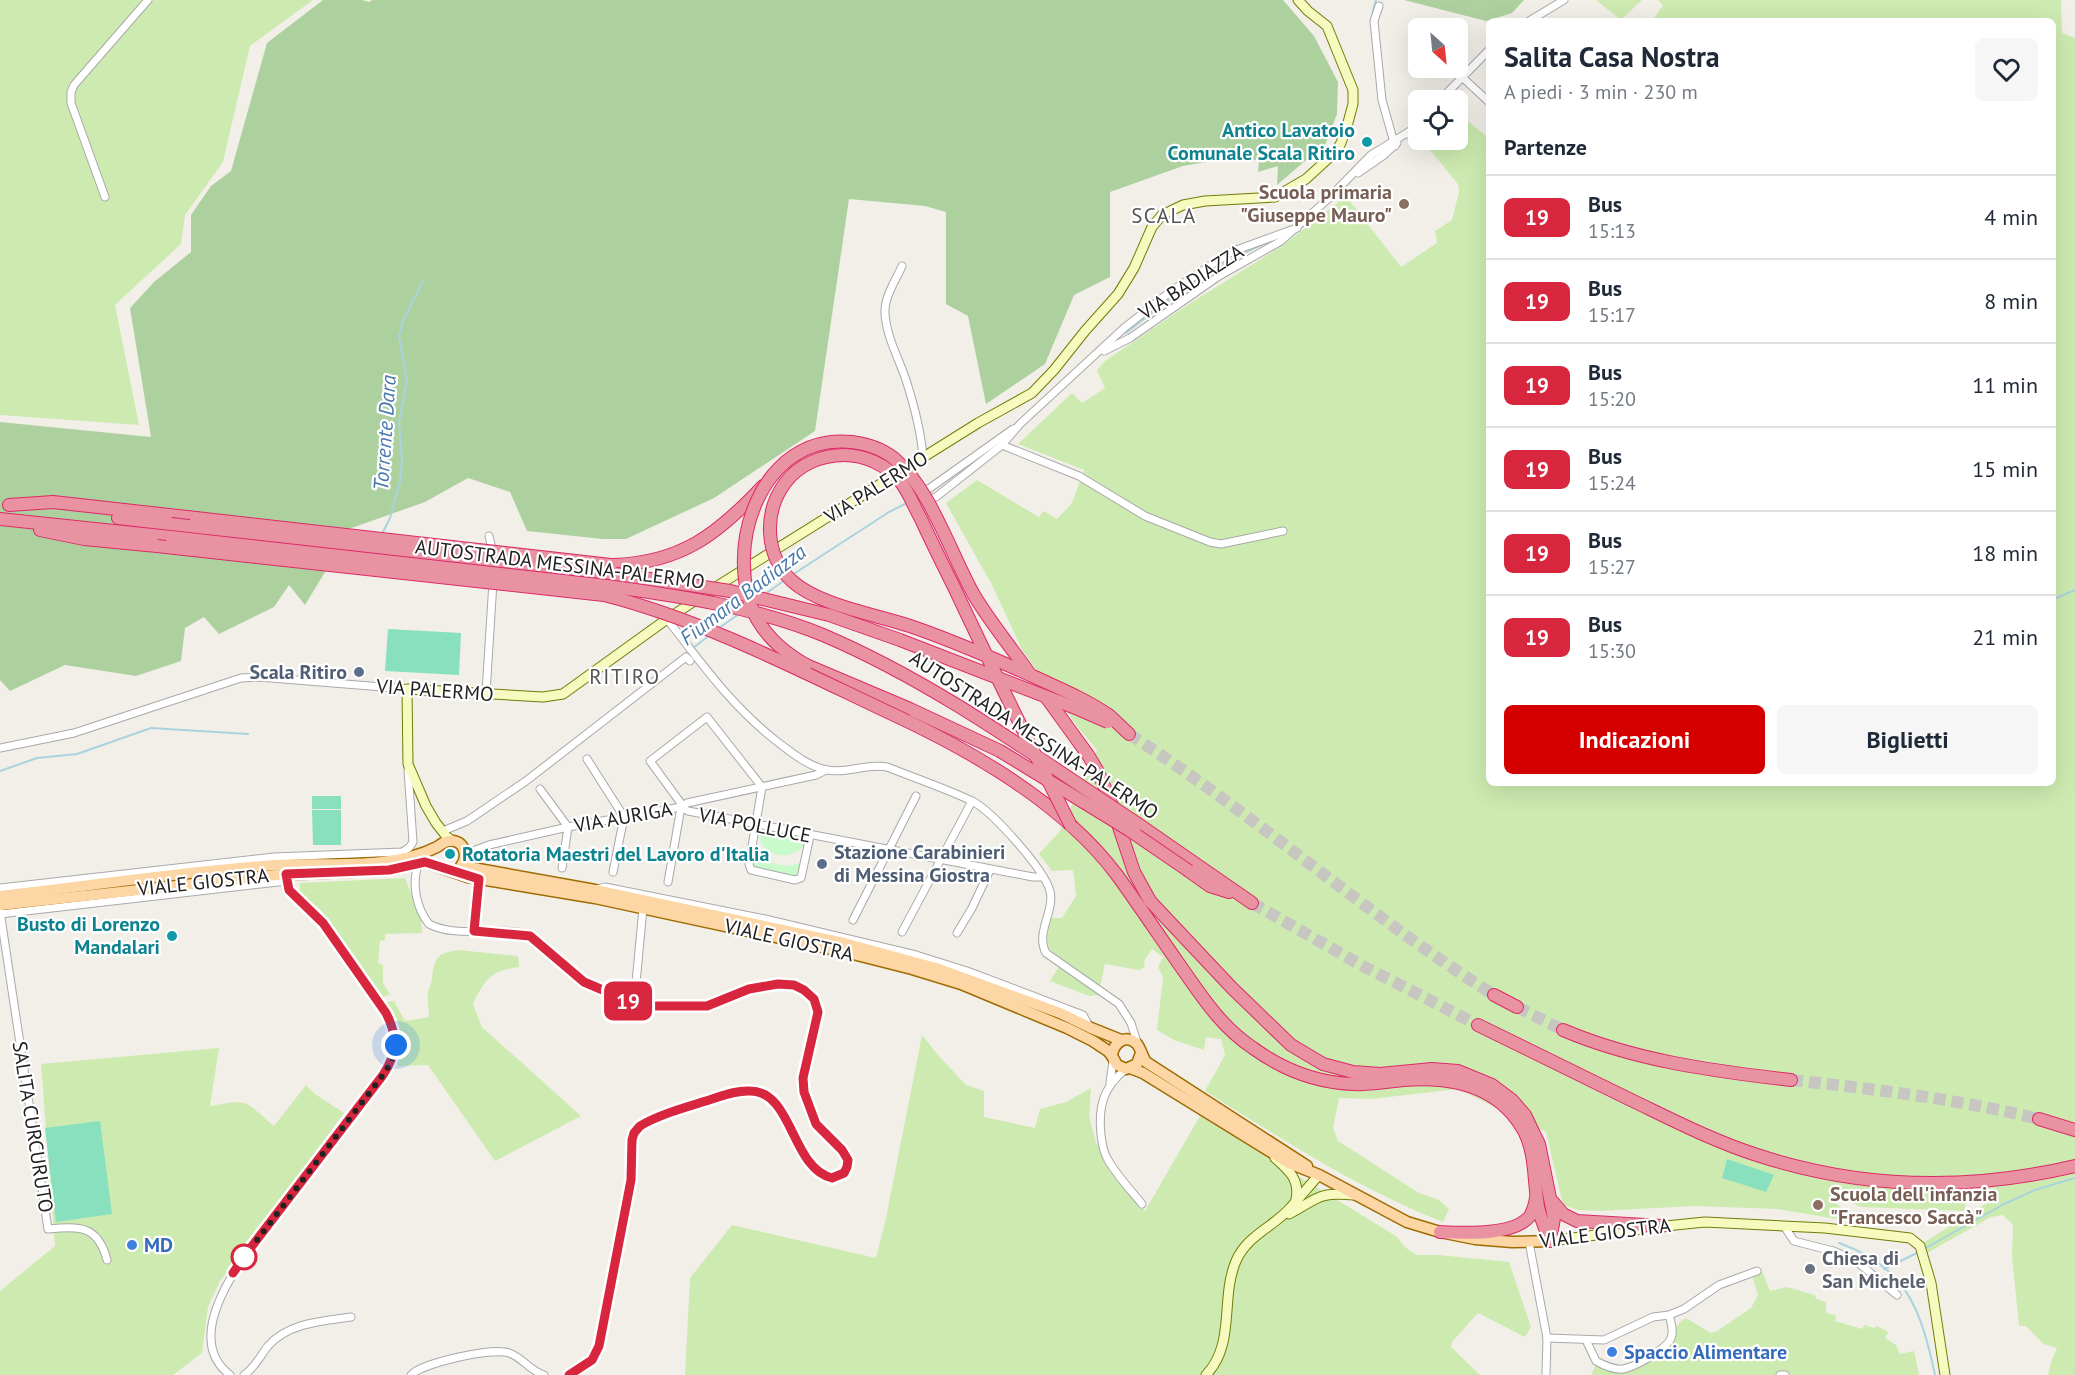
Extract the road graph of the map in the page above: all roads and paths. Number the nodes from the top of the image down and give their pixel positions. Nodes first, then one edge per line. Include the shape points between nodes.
1 (148, 0) edge
2 (1298, 0) edge
3 (1553, 0) edge
4 (1563, 0) edge
5 (1379, 6) dead end
6 (1542, 11) junction
7 (1533, 18) edge
8 (1486, 54) edge
9 (1468, 70) edge
10 (1460, 78) edge
11 (1464, 78) edge
12 (1449, 90) edge
13 (1486, 99) edge
14 (1408, 132) edge
15 (1394, 143) junction
16 (105, 197) dead end
17 (1297, 228) junction
18 (902, 266) dead end
19 (1097, 354) junction
20 (1040, 385) junction
21 (1030, 394) junction
22 (1051, 395) junction
23 (1041, 405) junction
24 (1020, 424) junction
25 (1002, 445) junction
26 (927, 455) junction
27 (901, 471) junction
28 (770, 479) junction
29 (918, 497) junction
30 (4, 504) edge
31 (4, 519) edge
32 (1283, 531) dead end
33 (489, 536) dead end
34 (667, 619) junction
35 (693, 659) junction
36 (406, 689) junction
37 (486, 693) junction
38 (1109, 719) junction
39 (1129, 734) tunnel mouth
40 (0, 748) edge
41 (587, 759) dead end
42 (408, 764) junction
43 (826, 770) junction
44 (762, 787) junction
45 (540, 789) dead end
46 (916, 796) dead end
47 (972, 801) junction
48 (681, 807) junction
49 (624, 817) junction
50 (436, 823) junction
51 (755, 824) junction
52 (1071, 826) junction
53 (568, 827) junction
54 (443, 831) junction
55 (810, 836) junction
56 (455, 842) junction
57 (489, 845) junction
58 (435, 846) junction
59 (889, 850) junction
60 (465, 858) junction
61 (941, 860) junction
62 (419, 863) junction
63 (562, 868) dead end
64 (445, 869) junction
65 (990, 870) junction
66 (614, 872) dead end
67 (286, 877) junction
68 (1043, 877) junction
69 (479, 879) junction
70 (668, 882) dead end
71 (1213, 882) junction
72 (0, 888) edge
73 (0, 896) edge
74 (1248, 901) tunnel mouth
75 (0, 905) edge
76 (643, 908) junction
77 (0, 913) edge
78 (853, 920) dead end
79 (474, 931) junction
80 (902, 932) dead end
81 (957, 933) dead end
82 (1494, 994) tunnel mouth
83 (634, 1004) junction
84 (1517, 1008) tunnel mouth
85 (1131, 1023) junction
86 (1478, 1024) tunnel mouth
87 (1563, 1030) tunnel mouth
88 (1123, 1040) junction
89 (1139, 1049) junction
90 (1113, 1058) junction
91 (1128, 1069) junction
92 (1405, 1076) junction
93 (1791, 1080) tunnel mouth
94 (1110, 1083) junction
95 (2039, 1119) tunnel mouth
96 (2073, 1129) edge
97 (1255, 1141) junction
98 (2075, 1166) edge
99 (1318, 1175) junction
100 (1542, 1193) junction
101 (1354, 1195) junction
102 (1295, 1201) junction
103 (1308, 1202) junction
104 (1142, 1204) dead end
105 (1273, 1223) junction
106 (1662, 1226) junction
107 (1784, 1226) junction
108 (1440, 1232) junction
109 (1550, 1241) junction
110 (1529, 1242) junction
111 (1833, 1251) junction
112 (108, 1260) dead end
113 (1830, 1263) dead end
114 (1757, 1271) dead end
115 (1897, 1295) dead end
116 (1669, 1315) junction
117 (351, 1317) dead end
118 (1547, 1338) junction
119 (1586, 1340) junction
120 (528, 1371) edge
121 (230, 1375) edge
122 (244, 1375) edge
123 (411, 1375) edge
124 (544, 1375) edge
125 (569, 1375) edge
126 (1206, 1375) edge
127 (1546, 1375) edge
128 (1780, 1375) edge
129 (1785, 1375) edge
130 (1945, 1375) edge

1 - 16 street via 71,92 71,103
2 - 20 main road, VIA PALERMO via 1329,29 1354,94 1346,130 1336,150 1306,179 1275,197 1205,201 1183,205 1162,215 1118,294
3 - 6 street
4 - 6 street
5 - 15 street via 1374,21 1376,42 1383,100
6 - 7 street
8 - 9 street
10 - 12 street
11 - 13 street
14 - 15 street, VIA BADIAZZA
15 - 17 street, VIA BADIAZZA
17 - 19 street, VIA BADIAZZA via 1130,338
17 - 19 street, VIA BADIAZZA via 1231,252 1161,299
18 - 26 street via 885,312
19 - 22 street, VIA BADIAZZA
20 - 21 main road, VIA PALERMO
20 - 22 street
21 - 23 street
21 - 26 main road, VIA PALERMO
22 - 23 street, VIA BADIAZZA
23 - 24 street, VIA BADIAZZA
24 - 25 street, VIA BADIAZZA
24 - 29 street, VIA BADIAZZA
25 - 29 street, VIA BADIAZZA via 936,497
25 - 32 street via 1079,476 1145,516 1210,542 1221,544
26 - 27 main road, VIA PALERMO
27 - 29 street
27 - 34 main road, VIA PALERMO
28 - 30 highway, bridge via 734,517 698,543 653,560 625,565 53,502
28 - 71 highway, bridge via 751,516 744,570 754,611 776,644 806,665 1000,751 1189,871
28 - 92 highway, bridge via 793,457 825,443 864,444 895,459 907,470 982,607 1097,770 1134,872 1156,908 1291,1045 1343,1071
30 - 38 highway, AUTOSTRADA MESSINA-PALERMO, bridge via 610,573 730,591 829,615
31 - 52 highway, bridge via 76,537 604,595 663,611 944,739 990,766
31 - 71 highway, AUTOSTRADA MESSINA-PALERMO, bridge via 607,586 774,618 889,666 939,694 1163,841
33 - 37 street via 495,566
34 - 35 street
34 - 37 main road, VIA PALERMO via 563,694 543,697
35 - 43 street via 754,723 799,757
35 - 54 street via 686,657 468,822
36 - 37 main road, VIA PALERMO
36 - 40 street, VIA PALERMO via 241,678 74,734
36 - 42 main road
38 - 39 highway, AUTOSTRADA MESSINA-PALERMO
38 - 52 highway, bridge via 1085,699 987,655 977,651 966,647 936,635 821,598 799,586 778,563 770,538 774,502 787,480 813,461 844,455 876,462 901,482 918,514 985,653 990,664
41 - 49 street
42 - 50 main road
42 - 72 street, VIALE GIOSTRA via 413,842 406,850 274,857
43 - 44 street, VIA AURIGA
43 - 47 street via 883,766
44 - 48 street, VIA AURIGA
44 - 48 street via 707,717 650,761
44 - 51 street
45 - 53 street
46 - 59 street
47 - 61 street
47 - 68 street via 1017,844
48 - 49 street, VIA AURIGA
48 - 51 street, VIA POLLUCE via 688,812
48 - 70 street
49 - 53 street, VIA AURIGA
49 - 66 street
50 - 54 main road
50 - 58 main road
51 - 55 street, VIA POLLUCE
51 - 55 street via 749,864 754,872 801,878
52 - 92 highway via 1116,873 1212,1012 1250,1047 1280,1065 1330,1082 1363,1085
53 - 57 street, VIA AURIGA
53 - 63 street
54 - 56 main road
55 - 59 street, VIA POLLUCE
56 - 57 street
56 - 58 main road
56 - 60 main road via 463,847
57 - 60 street
58 - 64 main road via 436,857
58 - 73 main road, VIALE GIOSTRA via 388,861 275,865
59 - 61 street, VIA POLLUCE
59 - 78 street
60 - 64 main road via 461,867
60 - 88 main road, VIALE GIOSTRA via 473,868 595,890 936,968 1060,1012
61 - 65 street, VIA POLLUCE
61 - 80 street
62 - 64 main road, VIALE GIOSTRA
62 - 67 main road, VIALE GIOSTRA via 389,870
62 - 79 street via 415,888 426,921 438,927
64 - 69 main road, VIALE GIOSTRA
65 - 68 street, VIA POLLUCE
65 - 81 street
67 - 75 main road, VIALE GIOSTRA
67 - 77 street
67 - 121 street via 289,890 323,923 386,1013 396,1045 383,1075 233,1273 216,1311 211,1334 214,1354
68 - 85 street via 1050,895 1042,937 1044,950 1116,1002
69 - 76 main road, VIALE GIOSTRA
69 - 79 street
71 - 74 highway
76 - 83 street
76 - 90 main road, VIALE GIOSTRA via 841,951 934,976 1067,1028 1093,1041
77 - 112 street, SALITA CURCURUTO via 48,1229 85,1228 99,1241
79 - 83 street via 530,936 579,978
82 - 84 highway
83 - 125 street via 703,1007 749,989 778,984 794,985 808,993 816,1004 818,1017 803,1087 816,1124 842,1150 847,1167 837,1177 822,1174 806,1156 775,1102 756,1091 723,1096 640,1126 632,1140 631,1180 599,1346 592,1360
85 - 88 street
85 - 89 street
86 - 98 highway via 1721,1142 1825,1173 1876,1181 1965,1183 2018,1178
87 - 93 highway via 1645,1058
88 - 89 main road via 1132,1041
88 - 90 main road via 1114,1047
89 - 91 main road via 1140,1060
89 - 99 main road, VIALE GIOSTRA via 1146,1062
90 - 91 main road via 1117,1065
90 - 94 street
91 - 94 street
91 - 97 main road, VIALE GIOSTRA via 1143,1073
92 - 100 highway via 1432,1069 1458,1071 1488,1083 1512,1100 1536,1135 1541,1152
94 - 104 street via 1101,1107 1103,1149
95 - 96 highway
97 - 99 main road, VIALE GIOSTRA via 1289,1163
97 - 102 main road via 1295,1179
99 - 101 main road, VIALE GIOSTRA
99 - 102 main road
99 - 103 main road via 1315,1192
100 - 106 highway via 1558,1210 1577,1221
100 - 108 highway via 1530,1215 1516,1227 1472,1233
100 - 109 highway via 1539,1211
101 - 103 main road via 1325,1194
101 - 108 main road, VIALE GIOSTRA via 1407,1222
102 - 105 main road
103 - 105 main road
105 - 126 main road via 1251,1239 1236,1260 1223,1344
106 - 107 main road, VIALE GIOSTRA via 1705,1222
106 - 109 main road, VIALE GIOSTRA
107 - 111 street via 1794,1240
107 - 130 main road, VIALE GIOSTRA via 1914,1240 1920,1246 1934,1296
108 - 110 main road, VIALE GIOSTRA
109 - 110 main road, VIALE GIOSTRA
110 - 118 street
111 - 113 street
111 - 115 street via 1855,1260
114 - 116 street via 1719,1285
116 - 119 street via 1653,1317 1604,1340
116 - 119 street via 1673,1332 1670,1342 1625,1368 1596,1361
117 - 122 street via 280,1334
118 - 119 street
118 - 127 street
120 - 123 street via 512,1354 499,1352 425,1366
120 - 124 street
128 - 129 street

